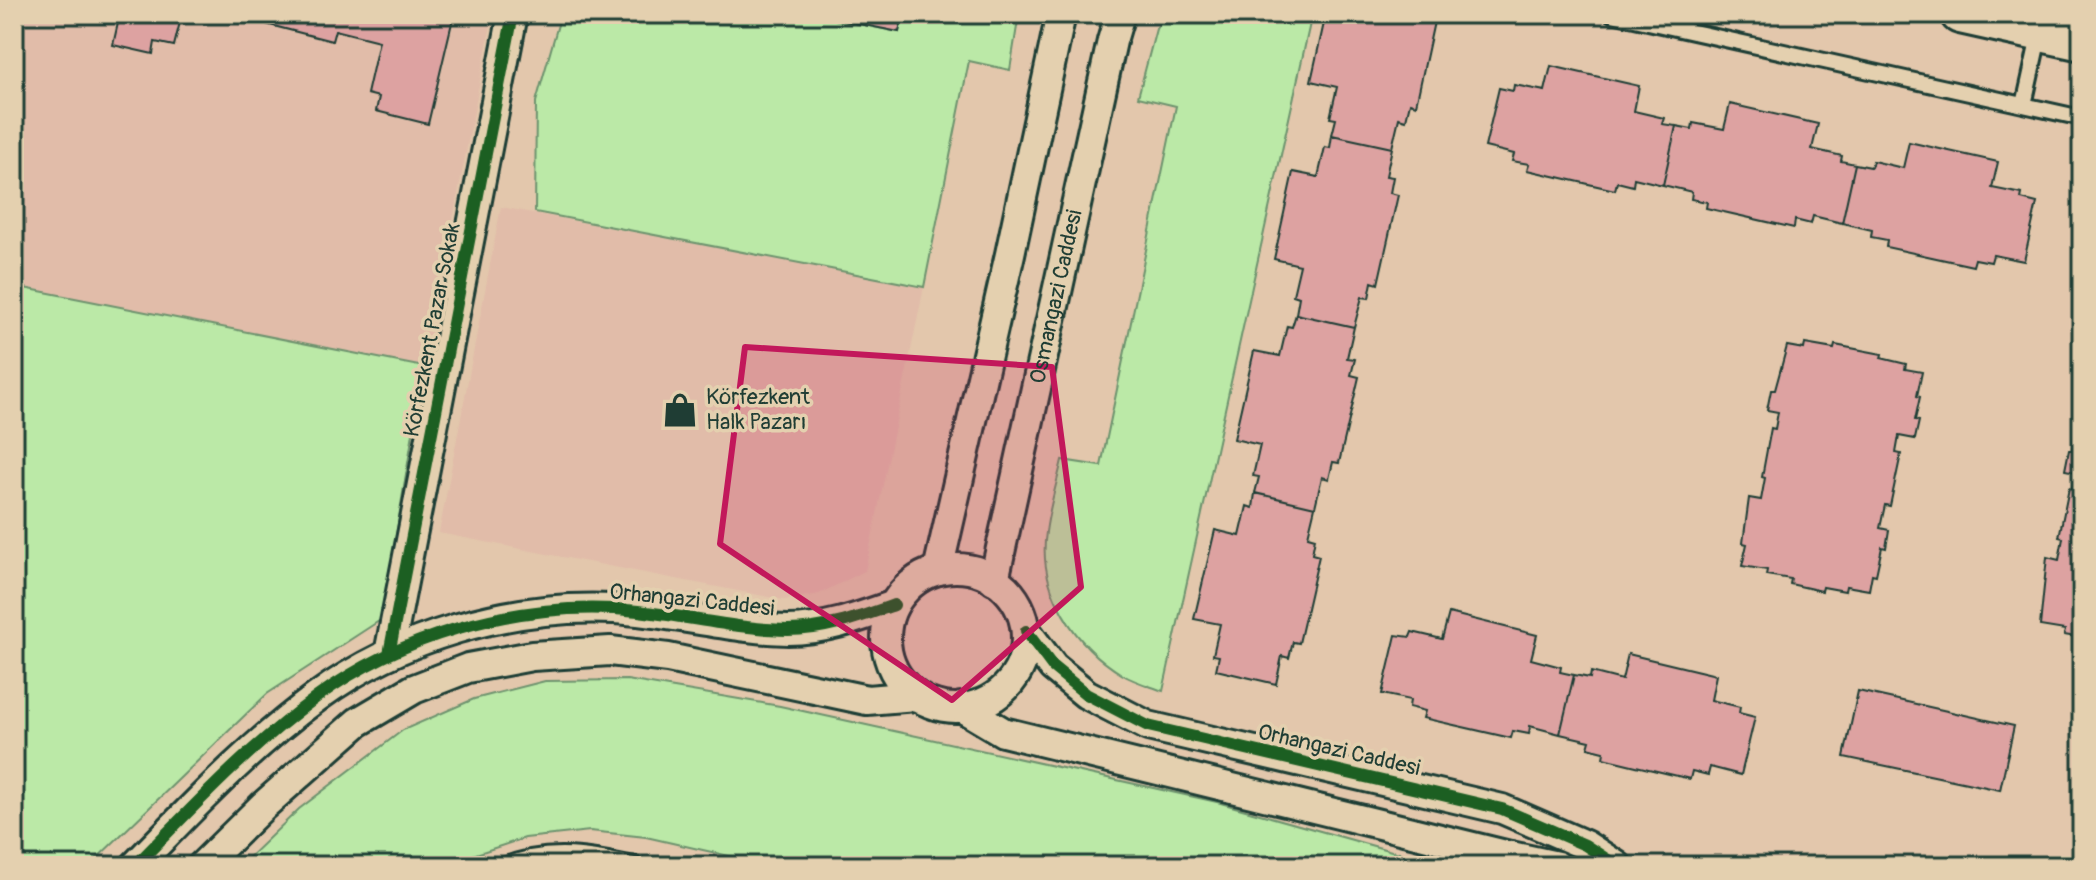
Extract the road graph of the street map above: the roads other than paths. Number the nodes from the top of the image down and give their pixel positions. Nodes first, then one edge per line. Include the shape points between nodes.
1 (513, 14) edge
2 (1061, 14) edge
3 (1120, 14) edge
4 (1612, 14) edge
5 (1960, 14) edge
6 (2040, 32) junction
7 (2082, 41) edge
8 (2024, 105) junction
9 (2082, 118) edge
10 (938, 570) junction
11 (994, 580) junction
12 (894, 605) junction
13 (1026, 631) junction
14 (389, 654) junction
15 (916, 696) junction
16 (961, 707) junction
17 (1519, 861) edge
18 (135, 866) edge
19 (202, 866) edge
20 (504, 866) edge
21 (639, 866) edge
22 (1557, 866) edge
23 (1617, 866) edge

1 - 14 street, Körfezkent Pazar Sokak
2 - 10 street
3 - 11 street, Osmangazi Caddesi
4 - 8 lane
5 - 6 main road
6 - 7 main road
6 - 8 lane
8 - 9 lane
10 - 11 street via 967,569
10 - 12 street via 911,584
11 - 13 street via 1020,608
12 - 14 street, Orhangazi Caddesi via 843,623 790,630 611,609 529,613 458,627
12 - 15 street via 885,635 888,659 898,680
13 - 16 street via 1016,675 981,704
13 - 23 street, Orhangazi Caddesi via 1053,667 1086,694 1148,726 1502,809 1585,845
14 - 18 street, Orhangazi Caddesi via 318,696 236,764
15 - 16 street via 938,706
15 - 19 street via 867,700 610,651 532,656 468,668 414,689 358,722
16 - 17 street via 1003,732
17 - 22 street
20 - 21 lane via 588,854

